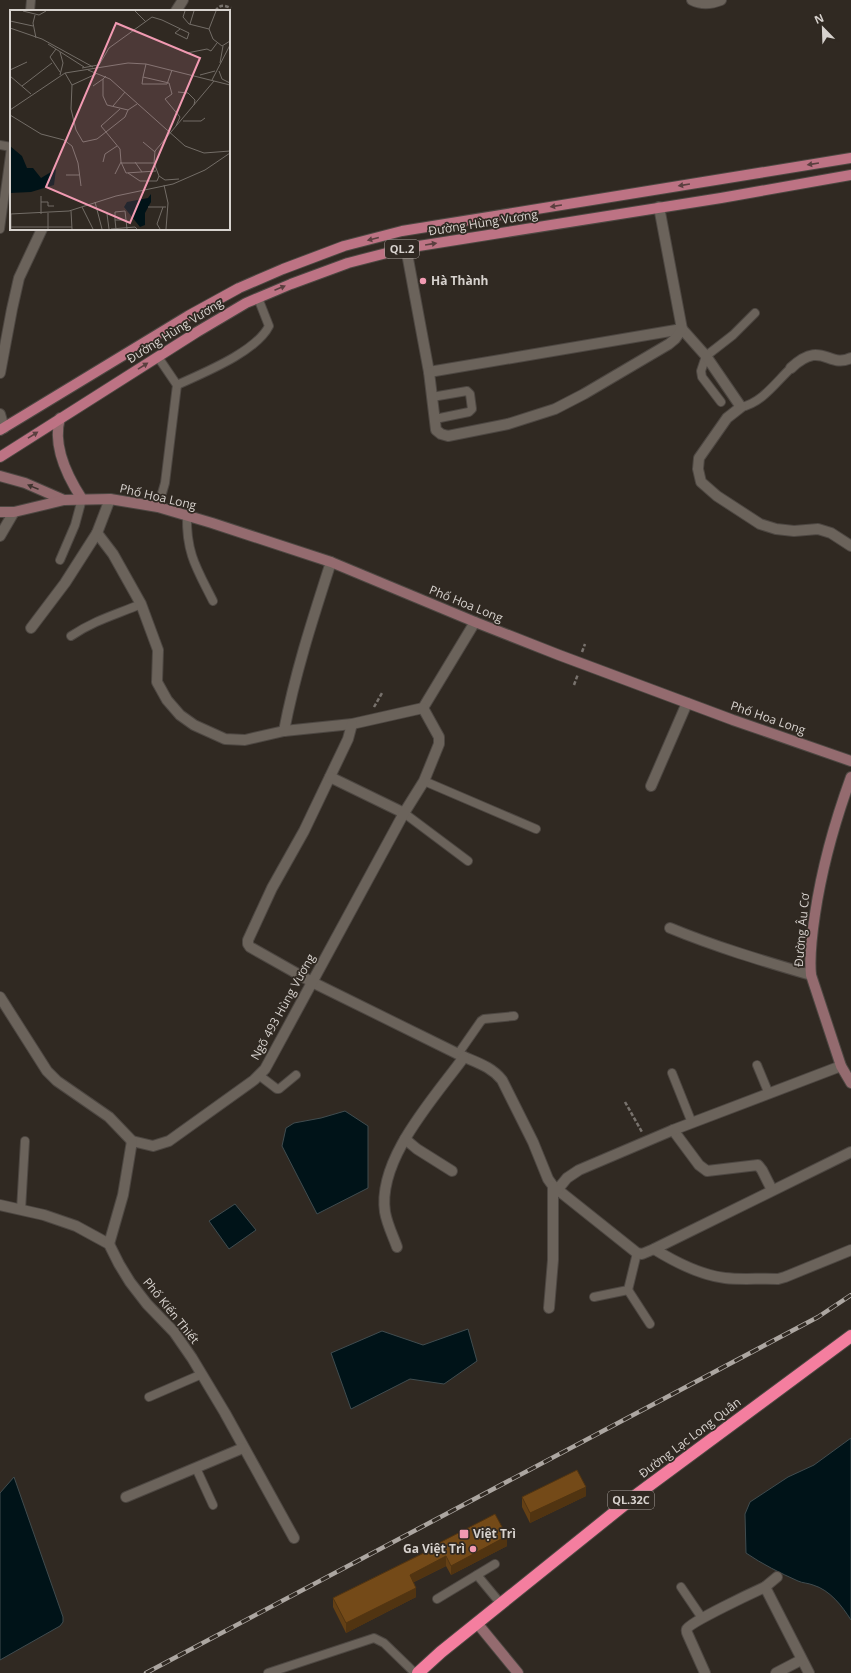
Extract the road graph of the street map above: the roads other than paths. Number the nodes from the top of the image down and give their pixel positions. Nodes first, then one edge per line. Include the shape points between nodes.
1 (31, 0) edge
2 (183, 0) edge
3 (692, 0) edge
4 (721, 0) edge
5 (30, 10) edge
6 (177, 10) edge
7 (0, 145) edge
8 (10, 147) edge
9 (10, 151) edge
10 (851, 158) edge
11 (851, 175) edge
12 (3, 179) edge
13 (659, 207) junction
14 (1, 212) edge
15 (0, 229) edge
16 (42, 230) edge
17 (406, 248) junction
18 (258, 298) junction
19 (755, 313) dead end
20 (682, 329) junction
21 (706, 356) junction
22 (158, 357) junction
23 (851, 358) edge
24 (791, 368) joint
25 (429, 372) junction
26 (0, 373) edge
27 (177, 385) junction
28 (432, 397) junction
29 (722, 402) dead end
30 (741, 407) junction
31 (0, 414) edge
32 (60, 418) junction
33 (435, 419) junction
34 (2, 429) edge
35 (0, 457) edge
36 (0, 476) edge
37 (82, 499) junction
38 (110, 499) junction
39 (64, 500) junction
40 (158, 507) junction
41 (0, 512) edge
42 (14, 512) junction
43 (187, 516) junction
44 (97, 533) junction
45 (0, 536) edge
46 (851, 546) edge
47 (60, 560) dead end
48 (331, 562) junction
49 (213, 601) dead end
50 (141, 604) junction
51 (475, 622) junction
52 (30, 628) dead end
53 (71, 636) dead end
54 (687, 703) junction
55 (423, 708) junction
56 (352, 724) junction
57 (284, 731) junction
58 (851, 761) edge
59 (330, 777) junction
60 (851, 777) edge
61 (424, 781) junction
62 (651, 786) dead end
63 (404, 813) junction
64 (536, 829) dead end
65 (468, 861) dead end
66 (670, 928) dead end
67 (811, 975) junction
68 (312, 982) junction
69 (0, 997) edge
70 (514, 1016) dead end
71 (461, 1055) junction
72 (757, 1065) dead end
73 (840, 1066) junction
74 (672, 1073) dead end
75 (296, 1075) dead end
76 (260, 1076) junction
77 (851, 1083) edge
78 (769, 1094) junction
79 (692, 1123) junction
80 (673, 1130) junction
81 (405, 1140) junction
82 (25, 1141) dead end
83 (132, 1142) junction
84 (851, 1152) edge
85 (452, 1171) dead end
86 (556, 1187) junction
87 (772, 1190) junction
88 (0, 1205) edge
89 (21, 1210) junction
90 (109, 1244) junction
91 (397, 1247) dead end
92 (654, 1249) junction
93 (851, 1250) edge
94 (637, 1254) junction
95 (628, 1290) junction
96 (594, 1297) dead end
97 (549, 1308) dead end
98 (650, 1324) dead end
99 (851, 1336) edge
100 (202, 1374) junction
101 (150, 1397) dead end
102 (243, 1448) junction
103 (196, 1468) junction
104 (126, 1496) dead end
105 (213, 1505) dead end
106 (294, 1538) dead end
107 (495, 1564) dead end
108 (477, 1575) junction
109 (777, 1577) dead end
110 (681, 1587) dead end
111 (765, 1587) junction
112 (437, 1598) dead end
113 (501, 1604) junction
114 (702, 1618) junction
115 (477, 1623) junction
116 (801, 1660) junction
117 (268, 1673) edge
118 (416, 1673) edge
119 (518, 1673) edge
120 (705, 1673) edge
121 (776, 1673) edge
122 (809, 1673) edge

1 - 5 lane
2 - 6 street
3 - 4 street via 706,4
7 - 8 lane
9 - 12 lane
10 -> 34 main road, Đường Hùng Vương / QL.2 via 402,232 344,246 239,288 181,320
11 - 13 main road, Đường Hùng Vương / QL.2
12 - 14 lane
17 -> 13 main road, Đường Hùng Vương / QL.2
13 - 20 street
14 - 15 lane
16 - 26 street via 19,278
18 -> 17 main road, Đường Hùng Vương / QL.2 via 348,263
17 - 25 street
18 - 22 main road, Đường Hùng Vương / QL.2 via 203,328
18 - 27 lane via 269,326 254,345
19 - 21 lane via 733,336
20 - 21 street
20 - 25 street
20 - 33 street via 669,344 555,409 508,424 448,436 436,430
21 - 29 lane via 701,371 702,377
21 - 30 street
22 - 27 lane
32 -> 22 main road, Đường Hùng Vương / QL.2
23 - 24 street via 844,361 819,354 811,355
24 - 30 lane via 758,401
25 - 28 street
27 - 40 lane via 165,483
28 - 33 street
28 - 33 lane via 468,391 470,394 472,409 469,412
30 - 46 street via 727,418 699,458 701,482 717,496 760,524 794,531 818,529 831,533
31 - 34 street
35 -> 32 main road, Đường Hùng Vương / QL.2
32 - 37 street via 60,452 69,477
39 -> 36 street, Phố Hoa Long
37 - 38 street, Phố Hoa Long
37 - 39 street, Phố Hoa Long
37 - 47 lane via 75,525
38 - 40 street, Phố Hoa Long
38 - 44 street
39 - 42 street, Phố Hoa Long
40 - 43 street, Phố Hoa Long
41 - 42 street, Phố Hoa Long
42 - 45 street
43 - 48 street, Phố Hoa Long
43 - 49 lane via 186,535 189,549
44 - 50 street
44 - 52 street via 65,583
48 - 51 street, Phố Hoa Long
48 - 57 street via 302,651
50 - 53 lane via 101,618
50 - 57 street via 158,650 157,682 167,700 180,715 194,725 225,739 245,740
51 - 54 street, Phố Hoa Long
51 - 55 street
54 - 58 street, Phố Hoa Long
54 - 62 street
55 - 56 street
55 - 61 street, Ngõ 493 Hùng Vương via 439,737 439,744
56 - 57 street
56 - 59 street via 348,739
59 - 63 street
59 - 68 street via 248,940 250,947
60 - 67 street, Đường Âu Cơ via 840,806 820,882 813,925
61 - 63 street, Ngõ 493 Hùng Vương
61 - 64 lane
63 - 65 lane
63 - 68 street, Ngõ 493 Hùng Vương
66 - 67 street via 744,956
67 - 73 street, Đường Âu Cơ
68 - 71 street
68 - 76 street, Ngõ 493 Hùng Vương
69 - 83 street via 47,1071 109,1117
70 - 71 lane via 481,1021
71 - 81 street
71 - 86 street via 491,1068 502,1080 548,1179
72 - 78 lane
73 - 77 street, Đường Âu Cơ
73 - 78 street
74 - 79 lane
75 - 76 lane via 279,1089
76 - 83 street, Ngõ 493 Hùng Vương via 169,1141 153,1146
78 - 79 street
79 - 80 street
80 - 86 street via 573,1173
80 - 87 street via 703,1169 707,1171 758,1165
81 - 85 street
81 - 91 street via 398,1150 389,1174 385,1194 385,1212
82 - 89 lane
83 - 90 street via 123,1195
84 - 87 street
86 - 94 street
86 - 97 street
87 - 92 street
88 - 89 street
89 - 90 street via 76,1226
90 - 100 street, Phố Kiến Thiết via 130,1282 174,1332
92 - 93 street via 671,1260 725,1278 778,1279
92 - 94 street
94 - 95 lane
95 - 96 lane
95 - 98 lane
99 - 113 highway, Đường Lạc Long Quân / QL.32C via 635,1496
100 - 101 lane
100 - 102 street, Phố Kiến Thiết
102 - 103 street
102 - 106 street, Phố Kiến Thiết
103 - 104 street
103 - 105 lane
107 - 108 lane
108 - 112 lane
108 - 113 lane
109 - 111 street
110 - 114 lane
111 - 114 street
111 - 116 street
113 - 115 highway, Đường Lạc Long Quân / QL.32C
114 - 120 street via 687,1630
115 - 118 highway, Đường Lạc Long Quân / QL.32C
115 - 119 street
116 - 121 street
116 - 122 street
117 - 118 lane via 374,1638 384,1643

